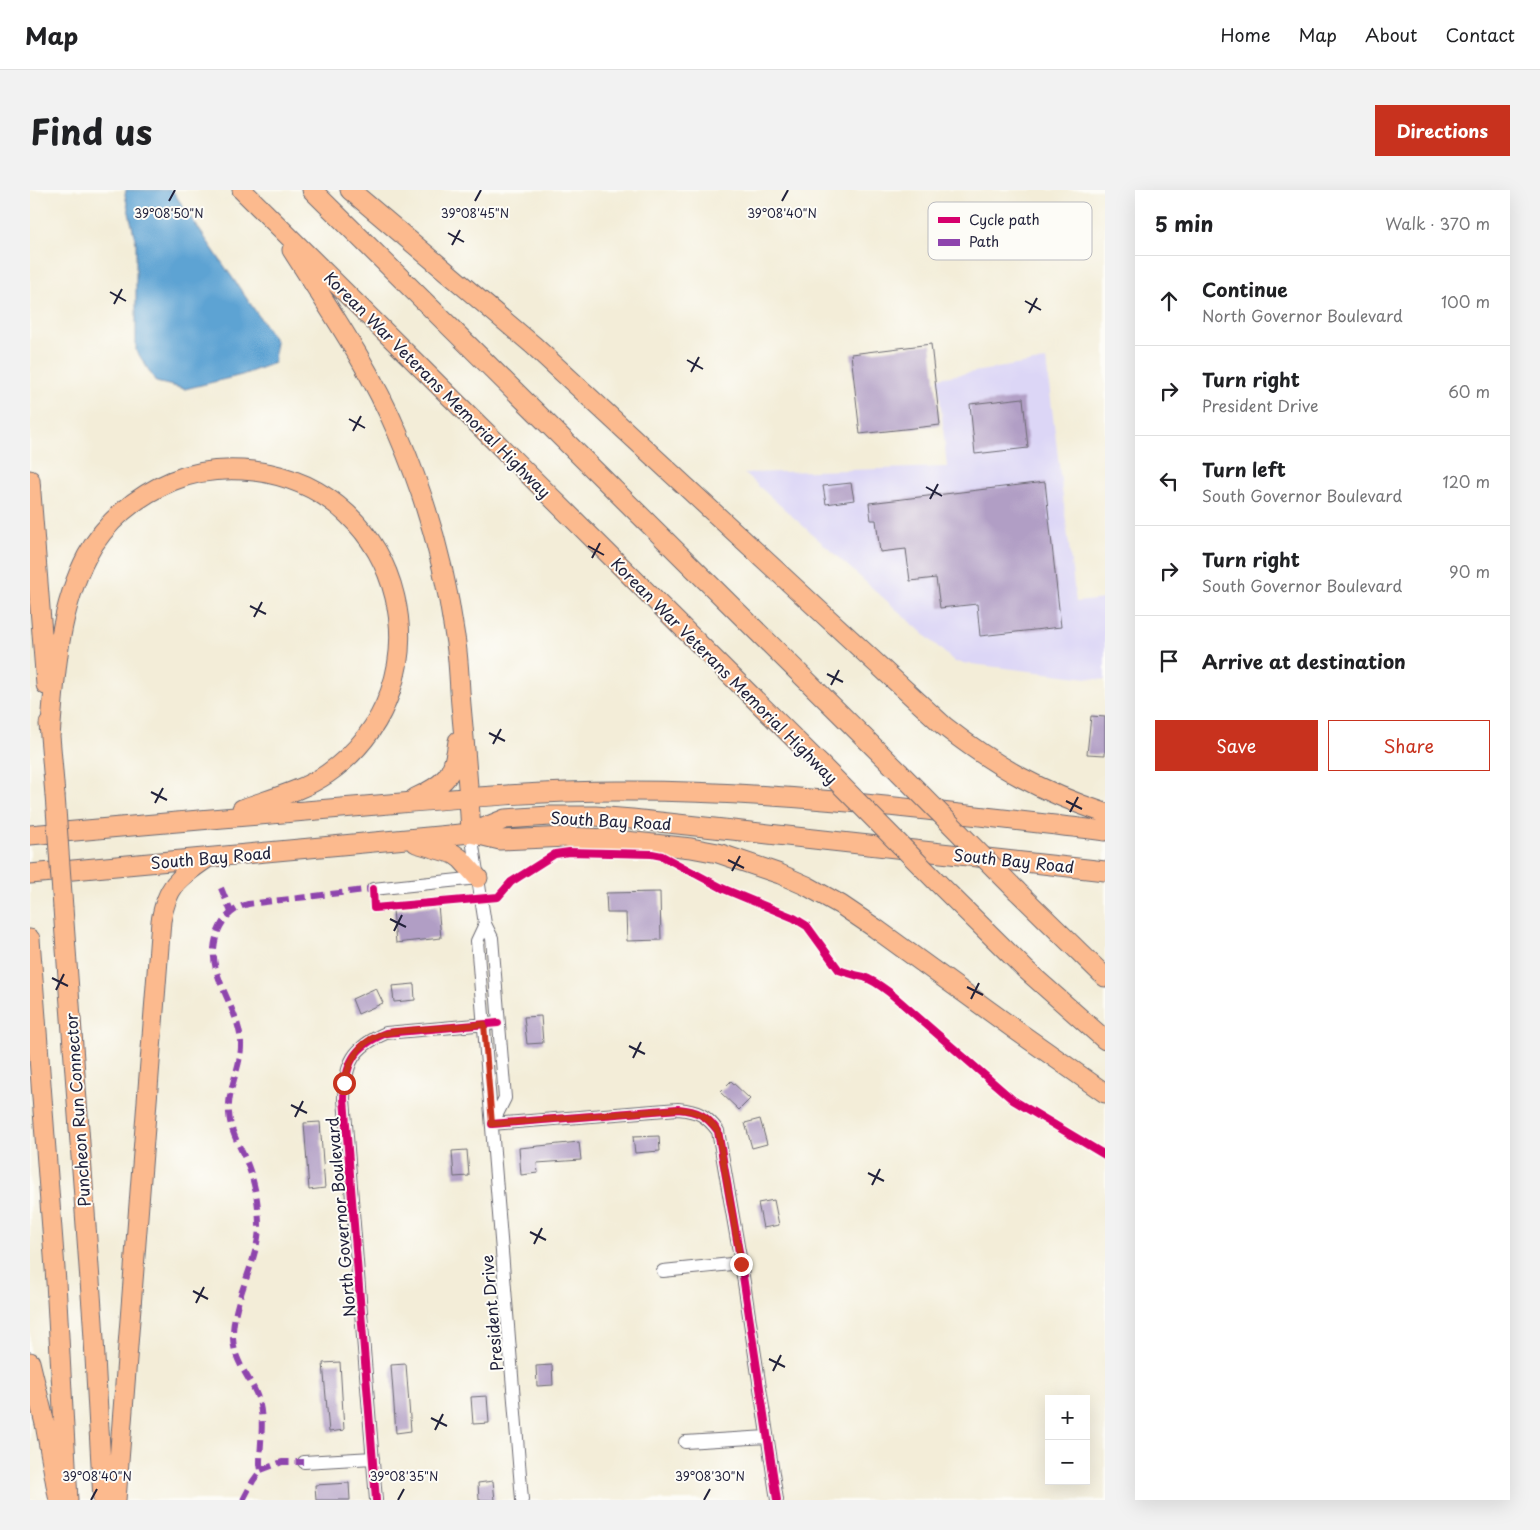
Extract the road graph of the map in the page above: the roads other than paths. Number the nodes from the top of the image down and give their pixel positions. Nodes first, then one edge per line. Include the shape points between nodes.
1 (242, 190) edge
2 (312, 190) edge
3 (350, 190) edge
4 (272, 220) junction
5 (30, 480) edge
6 (462, 707) junction
7 (50, 737) junction
8 (469, 797) junction
9 (405, 802) junction
10 (1105, 813) edge
11 (216, 818) junction
12 (1105, 831) edge
13 (471, 833) junction
14 (30, 835) edge
15 (403, 840) junction
16 (208, 858) junction
17 (1105, 871) edge
18 (30, 874) edge
19 (478, 878) junction
20 (373, 889) dead end
21 (485, 924) junction
22 (30, 939) edge
23 (1105, 977) edge
24 (498, 1023) junction
25 (484, 1024) junction
26 (1105, 1040) edge
27 (1105, 1093) edge
28 (492, 1124) junction
29 (741, 1264) junction
30 (663, 1271) dead end
31 (30, 1362) edge
32 (767, 1437) junction
33 (685, 1442) dead end
34 (373, 1458) junction
35 (304, 1462) dead end
36 (58, 1500) edge
37 (68, 1500) edge
38 (103, 1500) edge
39 (116, 1500) edge
40 (376, 1500) edge
41 (522, 1500) edge
42 (777, 1500) edge

1 - 4 highway, Korean War Veterans Memorial Highway
2 - 23 highway, bridge
3 - 10 highway via 526,339 944,726 1021,778
4 - 6 highway via 346,332 410,462 430,522 447,590 456,639
4 - 26 highway, Korean War Veterans Memorial Highway, bridge via 1025,969
5 - 7 highway, Puncheon Run Connector
6 - 8 highway
6 - 9 highway via 456,758 449,774 437,787
7 - 11 highway via 58,650 70,598 88,554 110,523 143,496 172,481 198,473 240,470 277,475 300,484 351,518 373,544 385,566 397,601 400,622 398,669 370,732 342,762 326,775 294,790
7 - 38 highway, Puncheon Run Connector, bridge
8 - 9 highway, South Bay Road
8 - 12 highway, South Bay Road via 618,791 765,795 899,806
8 - 13 highway
9 - 11 highway, South Bay Road
11 - 14 highway, South Bay Road
13 - 15 highway, South Bay Road
13 - 17 highway, South Bay Road via 505,819 595,816
13 - 19 street, President Drive
13 - 27 highway via 500,840 608,838 691,848 718,853 780,874 841,905 876,928
15 - 16 highway, South Bay Road
15 - 19 highway via 454,854
16 - 18 highway, South Bay Road
16 - 39 highway via 172,886 163,906
19 - 20 street
19 - 21 street, President Drive
21 - 24 street, President Drive via 492,938
21 - 25 street, President Drive via 477,941
22 - 37 highway, Puncheon Run Connector via 56,1282
24 - 25 street, North Governor Boulevard
24 - 28 street, President Drive via 505,1098
25 - 28 street, President Drive
25 - 34 street, North Governor Boulevard via 386,1033 359,1049 347,1070 344,1099
28 - 29 street via 678,1109 702,1114 718,1131
28 - 41 street, President Drive
29 - 30 street
29 - 32 street
31 - 36 highway
32 - 33 street
32 - 42 street
34 - 35 street
34 - 40 street, North Governor Boulevard

